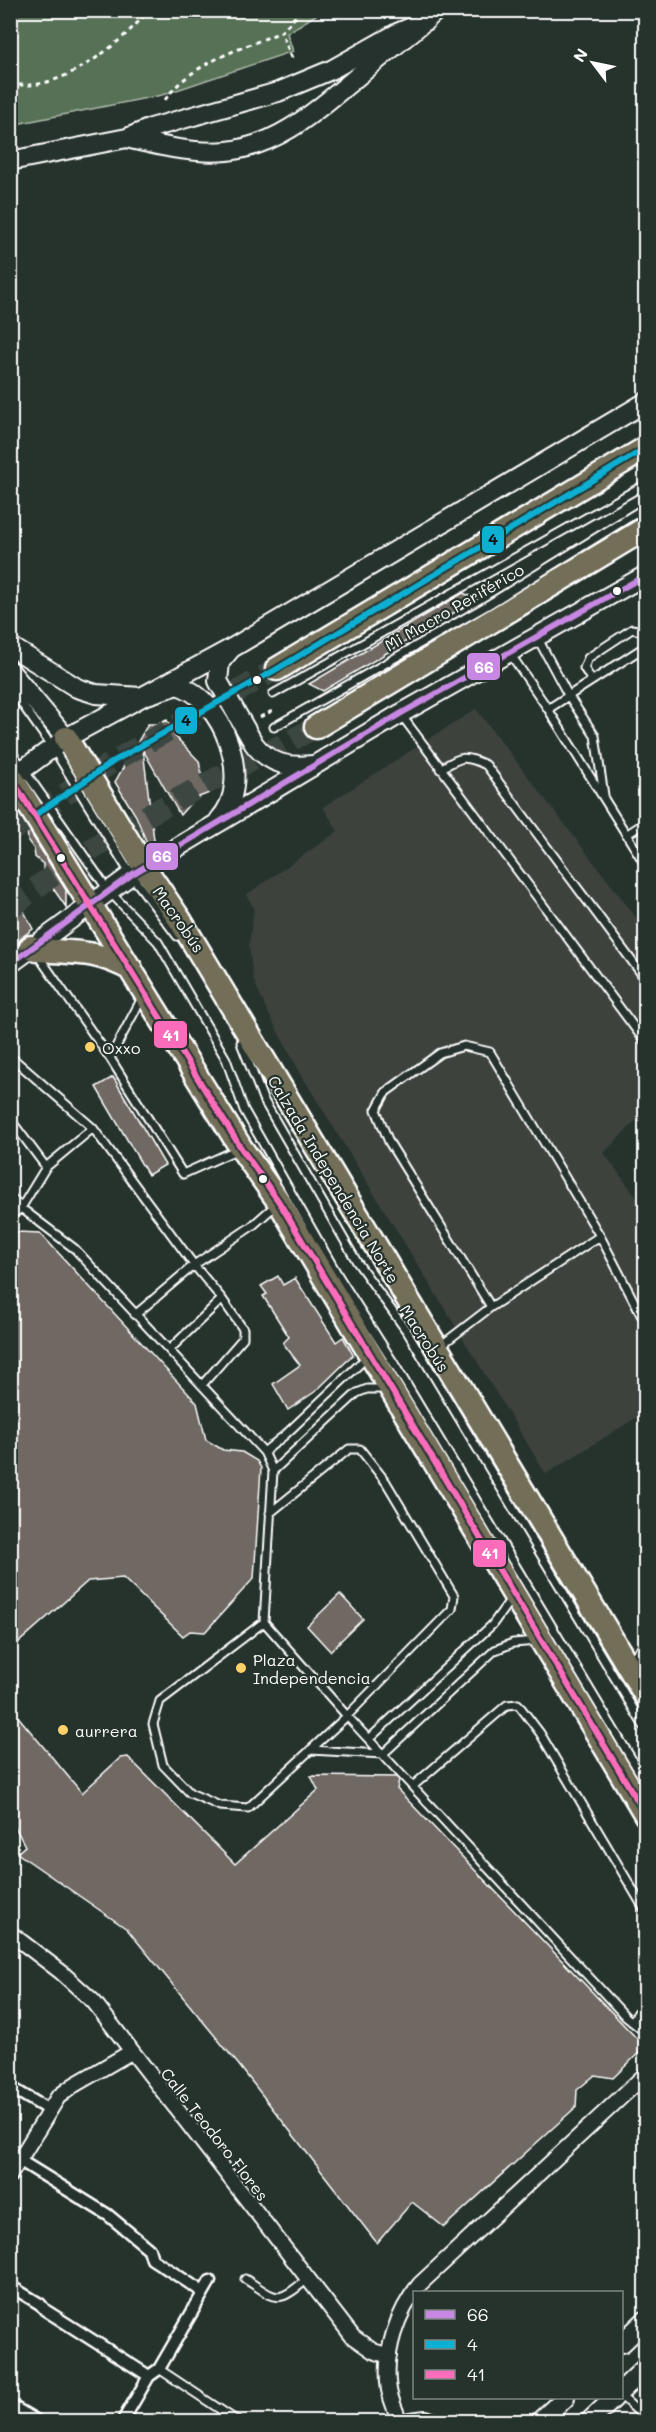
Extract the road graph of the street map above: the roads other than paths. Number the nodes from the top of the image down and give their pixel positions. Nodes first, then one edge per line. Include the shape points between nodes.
1 (431, 16) edge
2 (127, 138) junction
3 (10, 161) edge
4 (645, 402) edge
5 (645, 448) edge
6 (645, 484) edge
7 (645, 507) edge
8 (645, 528) edge
9 (645, 575) edge
10 (645, 632) edge
11 (537, 636) junction
12 (10, 646) edge
13 (645, 646) edge
14 (232, 648) junction
15 (509, 652) junction
16 (277, 669) tunnel mouth
17 (10, 671) edge
18 (592, 681) junction
19 (10, 687) edge
20 (273, 694) dead end
21 (568, 695) junction
22 (141, 697) junction
23 (548, 709) junction
24 (400, 714) junction
25 (274, 726) dead end
26 (316, 727) tunnel mouth
27 (60, 743) junction
28 (10, 750) edge
29 (316, 764) junction
30 (440, 769) junction
31 (14, 775) edge
32 (605, 801) junction
33 (645, 822) edge
34 (213, 826) junction
35 (626, 835) junction
36 (645, 866) edge
37 (137, 871) junction
38 (100, 897) junction
39 (180, 941) dead end
40 (17, 958) edge
41 (131, 969) junction
42 (645, 980) edge
43 (145, 993) junction
44 (238, 1039) dead end
45 (645, 1043) edge
46 (10, 1056) edge
47 (110, 1058) junction
48 (10, 1119) edge
49 (93, 1128) junction
50 (240, 1148) junction
51 (46, 1167) junction
52 (10, 1196) edge
53 (279, 1202) junction
54 (21, 1208) junction
55 (10, 1217) edge
56 (600, 1236) junction
57 (194, 1265) junction
58 (222, 1299) junction
59 (491, 1307) junction
60 (135, 1315) junction
61 (642, 1315) dead end
62 (437, 1349) junction
63 (169, 1350) junction
64 (370, 1353) junction
65 (202, 1385) junction
66 (389, 1389) junction
67 (264, 1452) junction
68 (273, 1470) junction
69 (270, 1513) junction
70 (510, 1588) junction
71 (264, 1622) junction
72 (542, 1641) junction
73 (645, 1649) edge
74 (628, 1666) junction
75 (645, 1696) edge
76 (347, 1716) junction
77 (645, 1730) edge
78 (369, 1739) junction
79 (310, 1750) junction
80 (383, 1754) junction
81 (645, 1783) edge
82 (413, 1786) junction
83 (645, 1815) edge
84 (645, 1912) edge
85 (10, 1934) edge
86 (645, 2000) edge
87 (632, 2022) junction
88 (645, 2033) edge
89 (131, 2052) junction
90 (645, 2074) edge
91 (10, 2087) edge
92 (49, 2110) junction
93 (19, 2160) junction
94 (10, 2175) edge
95 (245, 2278) dead end
96 (307, 2279) junction
97 (210, 2281) dead end
98 (10, 2286) edge
99 (414, 2291) edge
100 (203, 2292) junction
101 (413, 2293) edge
102 (645, 2320) edge
103 (623, 2341) edge
104 (388, 2356) junction
105 (645, 2367) edge
106 (159, 2369) junction
107 (149, 2376) junction
108 (623, 2388) edge
109 (563, 2399) edge
110 (612, 2399) edge
111 (623, 2399) edge
112 (10, 2405) edge
113 (645, 2419) edge
114 (39, 2421) edge
115 (122, 2421) edge
116 (239, 2421) edge
117 (400, 2421) edge
118 (410, 2421) edge
119 (430, 2421) edge
120 (539, 2421) edge
121 (589, 2421) edge

1 - 2 street via 331,70 278,92
1 - 2 street via 316,112 262,141 215,152 177,150
2 - 3 street
4 - 14 street
5 - 16 main road
6 - 20 lane, Mi Macro Periférico
7 - 25 lane, Mi Macro Periférico via 486,606
8 - 26 main road
9 - 11 street
10 - 18 lane via 632,630 588,658 584,668
11 - 15 street
11 - 21 lane
12 - 22 street via 77,688 115,697
13 - 18 lane
14 - 22 street
14 - 29 street via 220,662 219,681 260,753 277,763
15 - 23 lane
15 - 24 street
17 - 27 street, Calzada Independencia Norte
18 - 21 lane
19 - 27 lane
21 - 23 lane
21 - 32 lane via 595,735
22 - 27 street
22 - 34 street via 177,685 192,690 204,700 230,743 234,754 234,790 228,811
23 - 32 lane
24 - 29 street
24 - 30 lane
27 - 31 street
27 - 37 main road, Calzada Independencia Norte
28 - 31 lane
29 - 34 street
30 - 42 lane via 462,757 486,765
30 - 45 lane
31 - 38 main road
32 - 35 lane
33 - 35 lane
34 - 37 street
35 - 36 lane
37 - 38 street
37 - 39 lane, Macrobús
37 - 62 main road, Calzada Independencia Norte via 180,920
38 - 40 street
38 - 41 main road
38 - 81 lane, Macrobús via 158,942 226,1059 244,1110 339,1277
40 - 41 main road via 39,950 92,953
40 - 47 lane
41 - 43 main road
43 - 47 lane
43 - 50 main road
44 - 77 lane, Macrobús via 263,1099 357,1262 408,1333
46 - 49 lane
47 - 50 lane via 183,1174
48 - 51 lane
49 - 51 lane
49 - 57 lane
50 - 53 main road
51 - 54 lane
52 - 54 lane
53 - 57 lane via 252,1226
53 - 64 main road
54 - 55 lane
54 - 60 lane via 75,1248
56 - 59 lane
56 - 59 lane via 490,1052 464,1046 440,1053 386,1092 376,1110 389,1142
56 - 61 lane
57 - 58 lane
57 - 60 lane
58 - 63 lane
58 - 65 lane via 243,1329 243,1338
59 - 62 lane
60 - 63 lane
62 - 74 main road, Calzada Independencia Norte
63 - 65 lane
64 - 66 main road
64 - 67 lane
65 - 67 lane
66 - 68 lane via 357,1393
66 - 70 main road
67 - 68 lane
68 - 69 lane
69 - 71 lane
69 - 76 lane via 349,1449 360,1449 386,1482 454,1596 452,1609
70 - 72 main road
70 - 78 lane via 508,1603 492,1625
71 - 76 lane
71 - 79 lane via 160,1701 153,1724 162,1765 190,1793 220,1806 248,1808
72 - 80 lane via 513,1643 495,1650
72 - 83 main road
73 - 74 street
74 - 75 main road, Calzada Independencia Norte
76 - 78 lane
76 - 79 lane
78 - 80 lane
79 - 80 lane
80 - 82 lane
82 - 84 lane via 507,1705 518,1704 540,1733
82 - 87 lane
85 - 89 street, Calle Teodoro Flores via 94,2002
86 - 87 lane
87 - 88 lane
89 - 92 street via 74,2085
89 - 96 street, Calle Teodoro Flores
90 - 99 street
91 - 92 street
92 - 93 street
93 - 94 street
93 - 100 street via 108,2216 148,2249 152,2259
95 - 96 lane via 274,2297 288,2296
96 - 104 street, Calle Teodoro Flores via 353,2337
97 - 100 street
98 - 107 street
100 - 106 street
101 - 104 street
102 - 103 street
104 - 117 street via 389,2392
105 - 108 street
106 - 107 street
106 - 116 lane
107 - 115 street
109 - 120 street
110 - 121 street
111 - 113 lane
112 - 114 street
118 - 119 street

